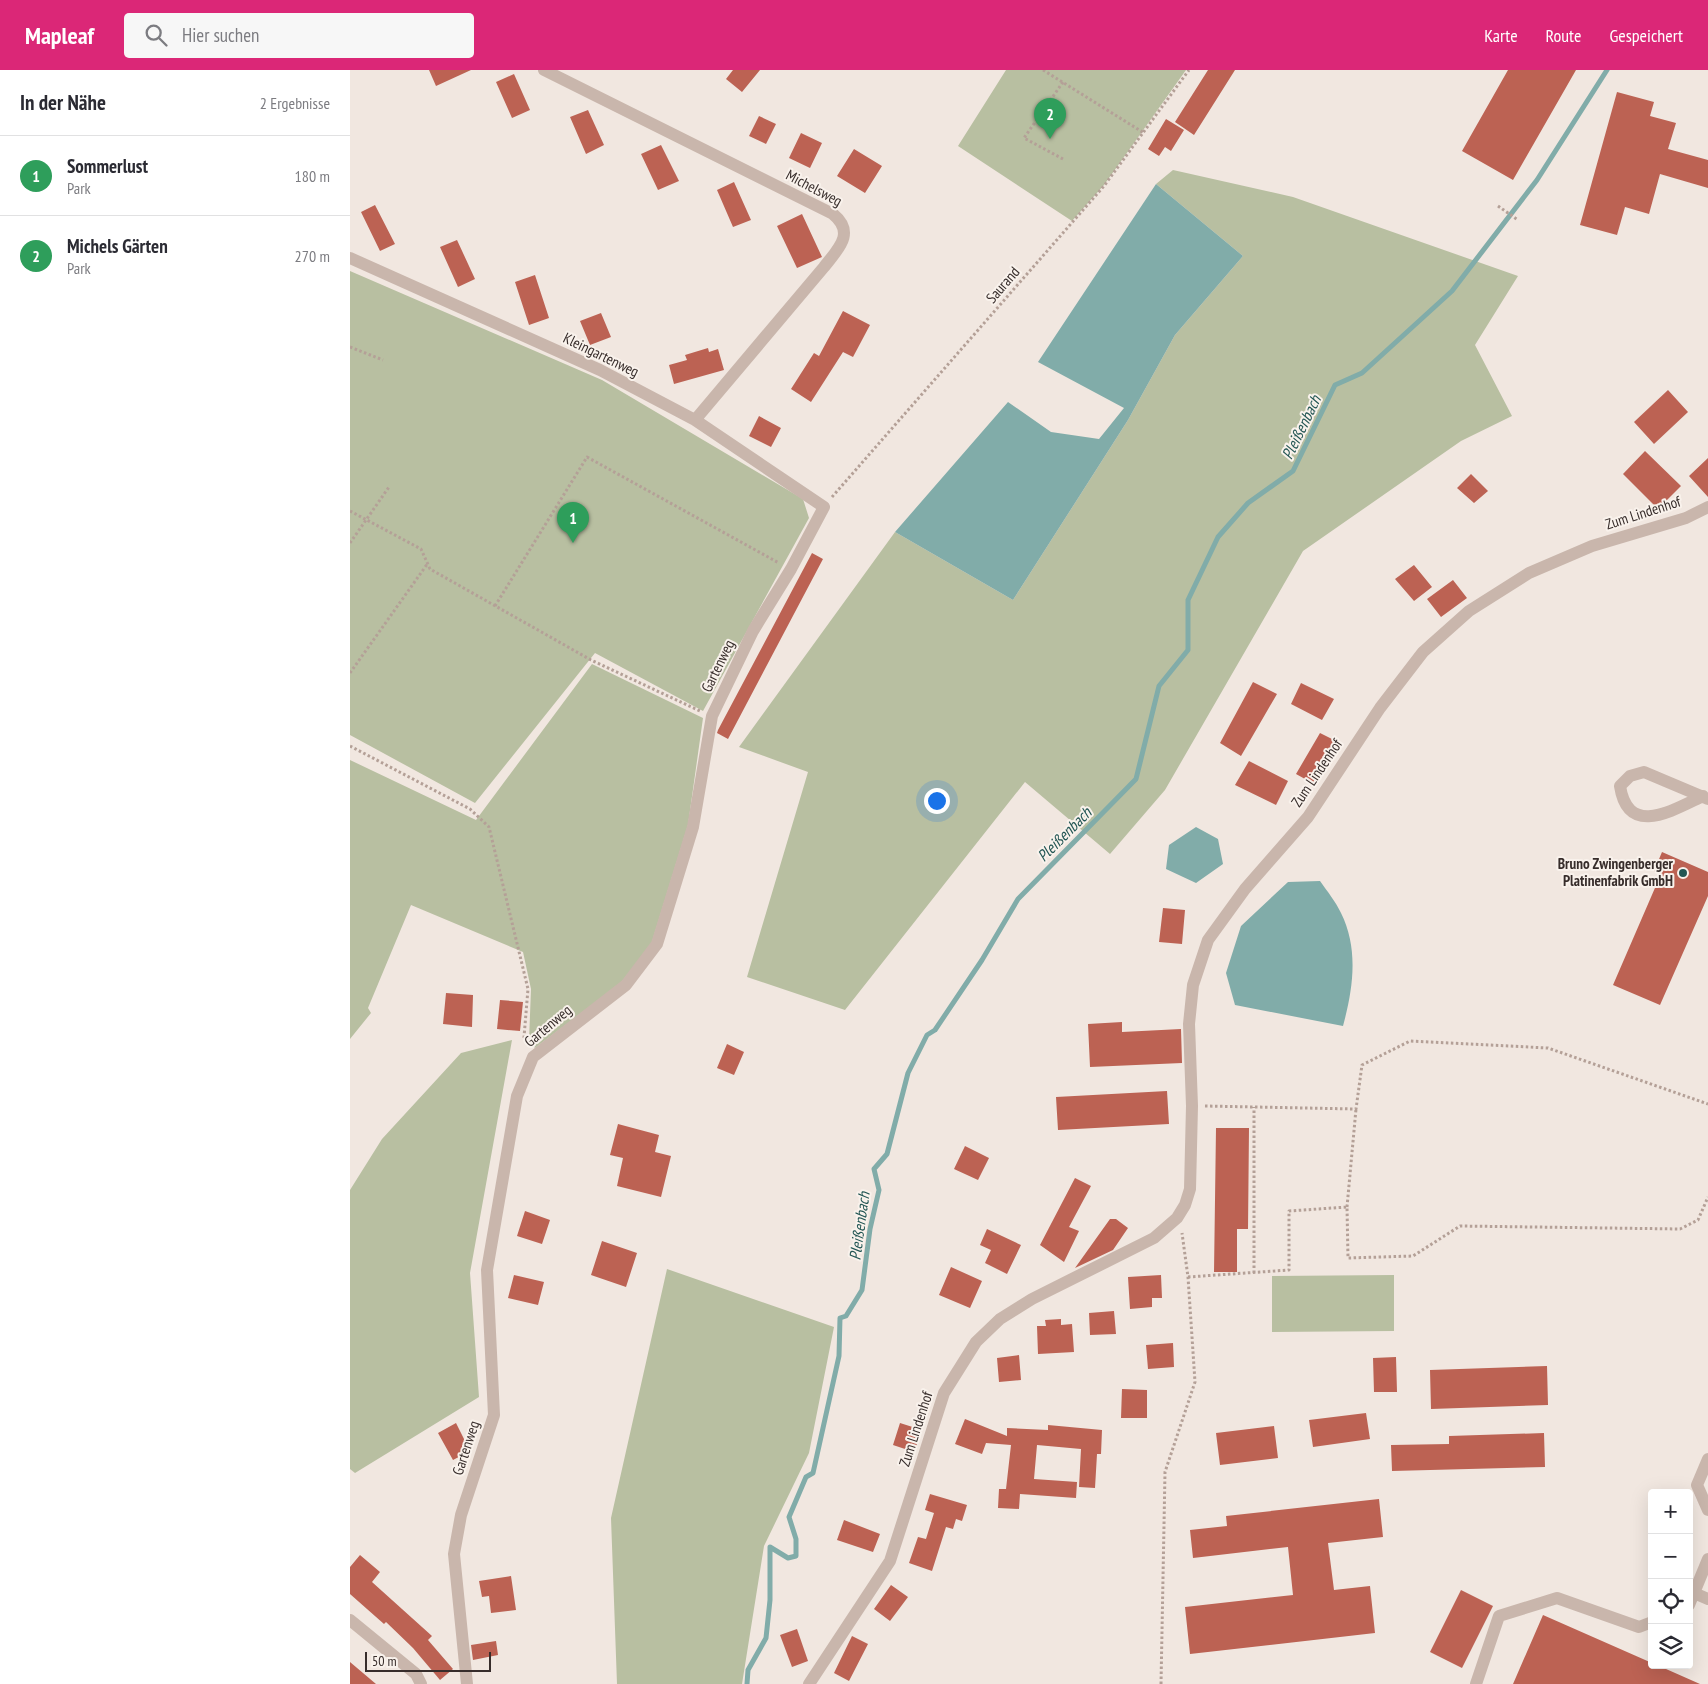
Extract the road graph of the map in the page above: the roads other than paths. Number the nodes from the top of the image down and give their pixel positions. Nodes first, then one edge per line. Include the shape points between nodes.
1 (544, 70) edge
2 (350, 258) edge
3 (695, 420) junction
4 (824, 507) joint
5 (1708, 507) edge
6 (1705, 798) edge
7 (1708, 1460) edge
8 (1708, 1510) edge
9 (1708, 1559) edge
10 (1693, 1596) edge
11 (1693, 1599) edge
12 (1708, 1599) edge
13 (350, 1620) edge
14 (1648, 1624) edge
15 (421, 1684) edge
16 (466, 1684) edge
17 (809, 1684) edge
18 (1476, 1684) edge

1 - 3 street, Michelsweg via 833,214 844,226 842,242 824,267
2 - 3 street, Kleingartenweg via 600,370
3 - 4 street, Kleingartenweg
4 - 16 street, Gartenweg via 753,631 712,716 693,827 656,944 626,985 533,1057 517,1096 486,1270 494,1416 461,1515 454,1554
5 - 17 street, Zum Lindenhof via 1686,518 1592,546 1529,573 1468,611 1423,652 1380,708 1308,817 1245,889 1208,940 1194,985 1189,1024 1192,1106 1190,1189 1185,1205 1177,1218 1154,1238 1032,1299 1000,1319 976,1342 944,1392 890,1561
6 - 6 street via 1644,772 1630,776 1620,786 1622,801 1633,814 1648,817
7 - 8 street via 1697,1485
9 - 10 street
11 - 12 street
13 - 15 street via 416,1674
14 - 18 street via 1639,1627 1557,1598 1499,1616

